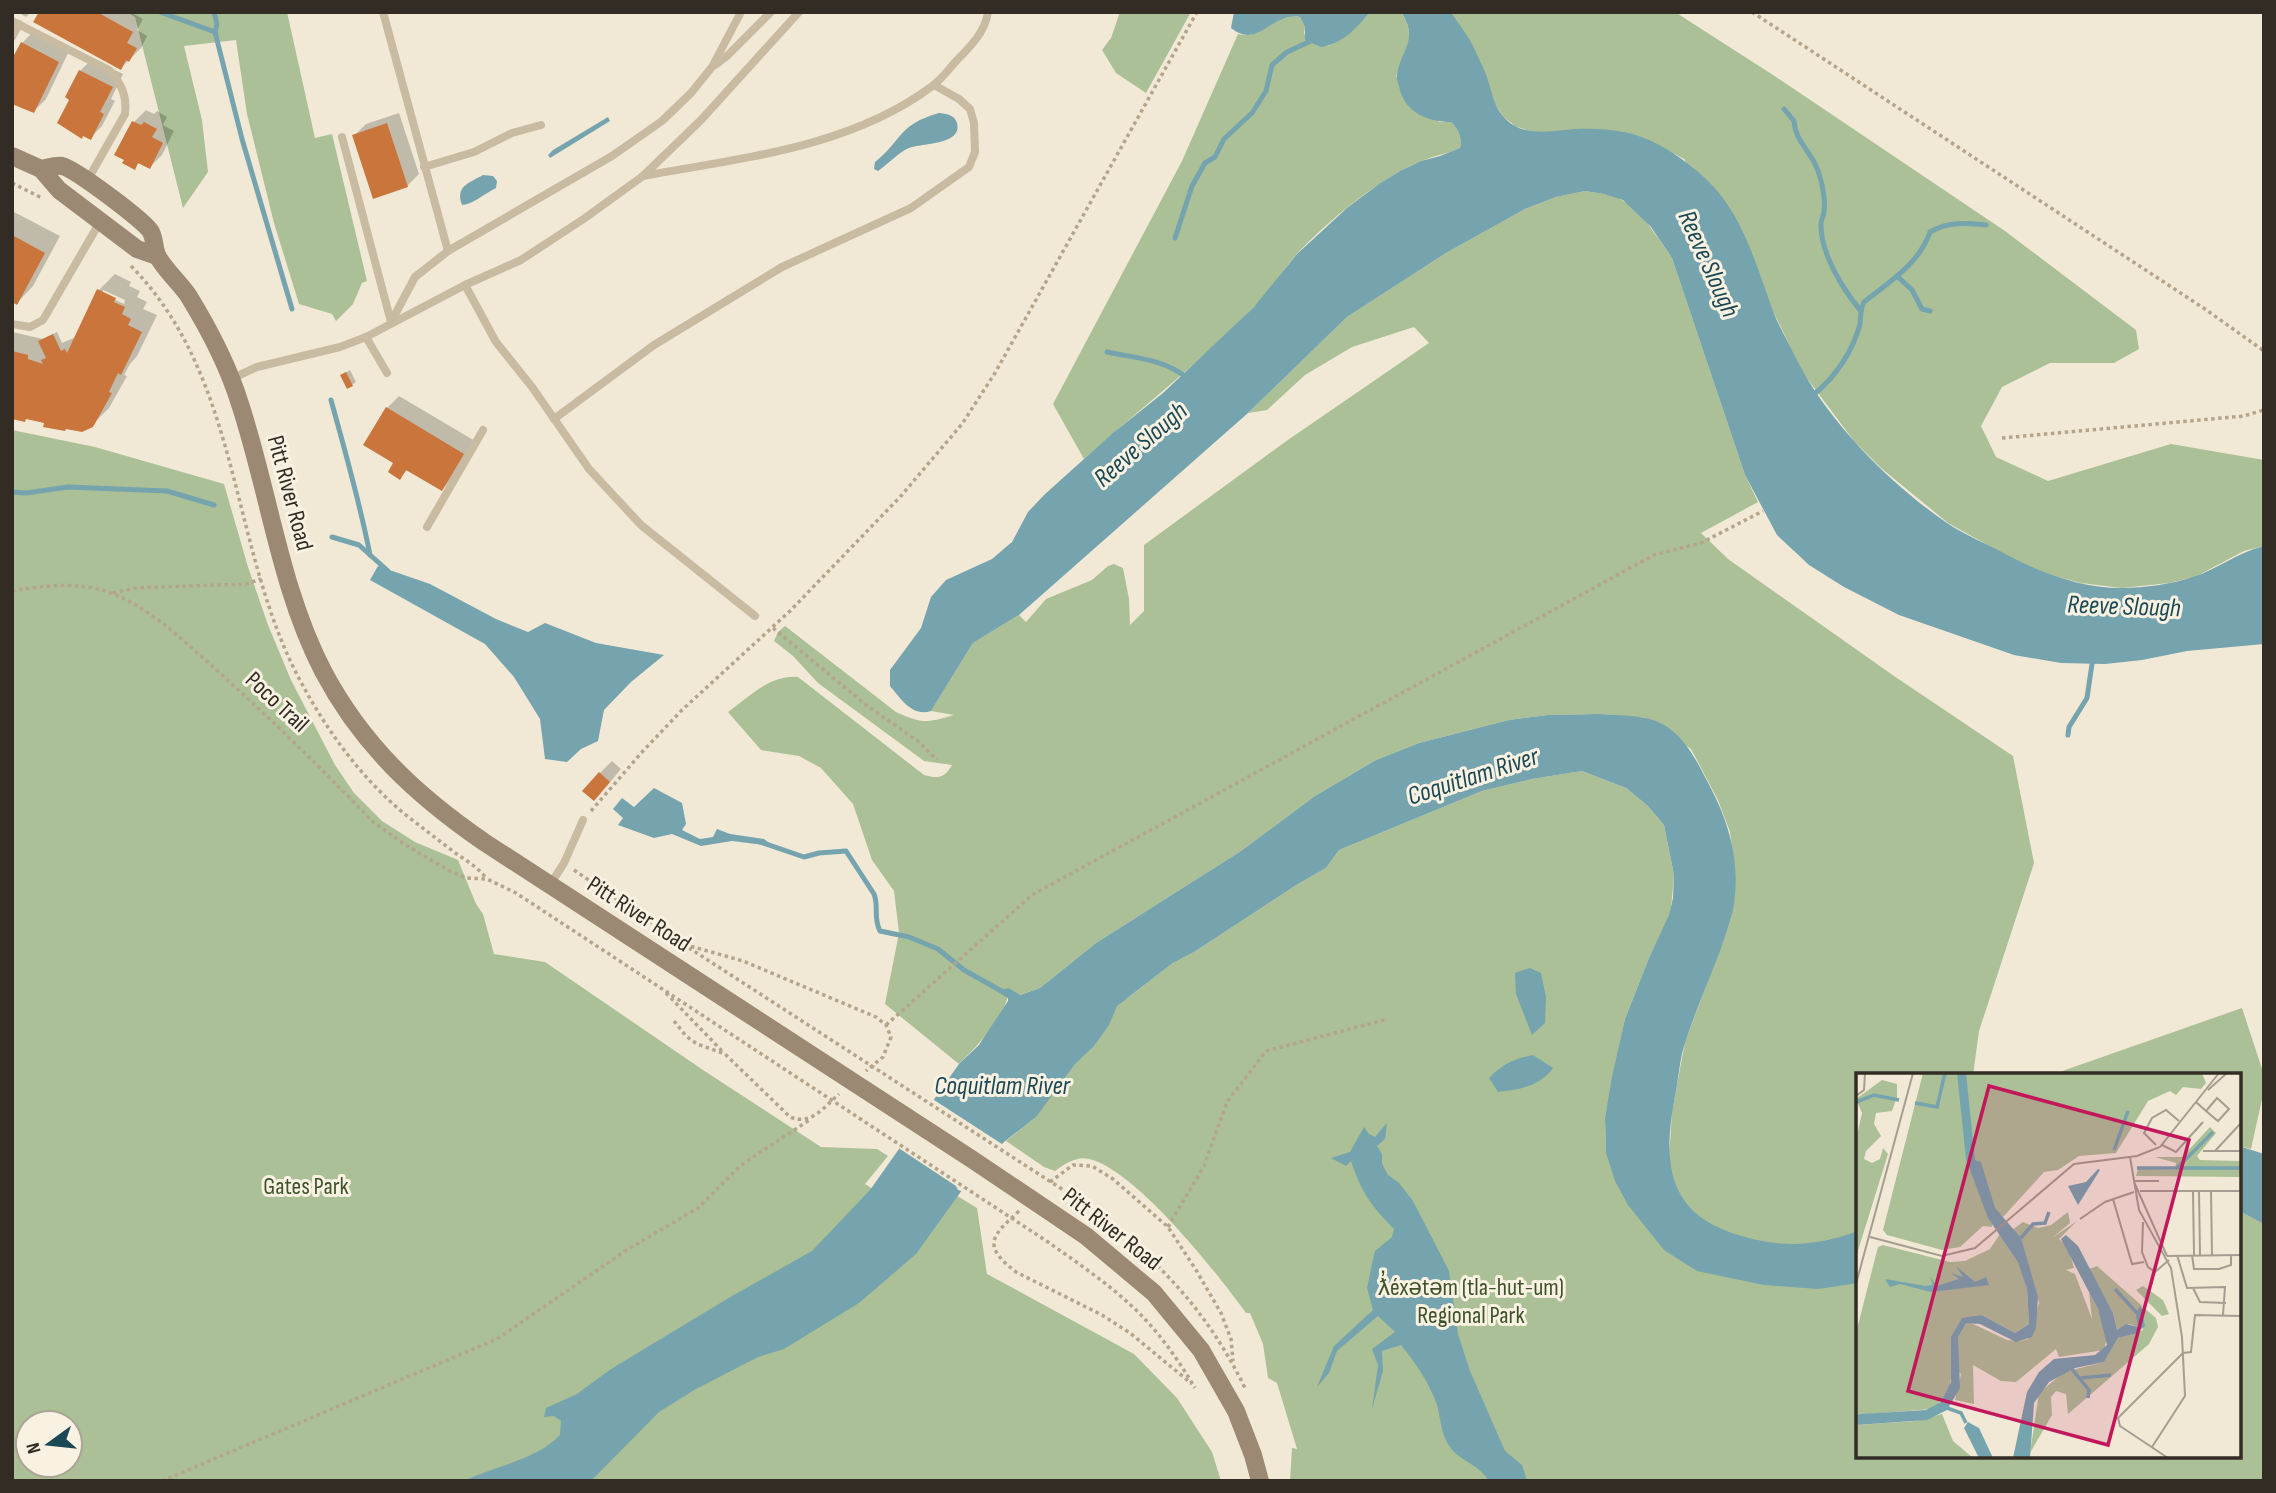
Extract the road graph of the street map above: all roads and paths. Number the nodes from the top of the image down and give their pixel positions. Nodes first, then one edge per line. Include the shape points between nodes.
1 (383, 12) edge
2 (741, 12) edge
3 (771, 12) edge
4 (799, 12) edge
5 (988, 12) edge
6 (1197, 12) edge
7 (1752, 12) edge
8 (15, 23) edge
9 (12, 37) edge
10 (712, 67) junction
11 (934, 85) junction
12 (541, 125) dead end
13 (342, 136) dead end
14 (12, 156) edge
15 (424, 167) junction
16 (41, 169) junction
17 (643, 176) junction
18 (87, 181) junction
19 (12, 183) edge
20 (50, 202) dead end
21 (100, 220) junction
22 (448, 251) junction
23 (157, 256) junction
24 (125, 260) dead end
25 (465, 285) junction
26 (391, 322) junction
27 (12, 324) edge
28 (366, 337) junction
29 (2264, 351) edge
30 (387, 373) dead end
31 (231, 379) junction
32 (2264, 410) edge
33 (554, 419) junction
34 (483, 430) dead end
35 (2002, 438) dead end
36 (1763, 511) dead end
37 (427, 527) dead end
38 (261, 579) junction
39 (12, 591) edge
40 (111, 593) junction
41 (755, 616) dead end
42 (773, 628) junction
43 (937, 760) dead end
44 (583, 820) joint
45 (564, 863) junction
46 (487, 879) junction
47 (550, 886) junction
48 (660, 987) junction
49 (1388, 1018) dead end
50 (886, 1025) dead end
51 (725, 1054) dead end
52 (811, 1119) dead end
53 (1058, 1186) dead end
54 (1168, 1227) dead end
55 (1195, 1388) dead end
56 (162, 1481) edge
57 (1260, 1481) edge

1 - 15 lane
2 - 10 lane
3 - 10 lane
4 - 17 lane
5 - 11 lane via 986,26
6 - 42 path via 962,424 854,547
7 - 29 path
8 - 9 lane
8 - 18 lane via 109,70 119,81 127,102 125,114
10 - 22 lane via 662,121 612,156
11 - 17 lane via 873,121 818,141
11 - 33 lane via 970,109 975,152 969,167 911,208 782,267 654,345
12 - 15 lane
13 - 26 lane
14 - 16 main road, Pitt River Road
15 - 22 lane
16 - 18 main road, Pitt River Road via 62,166
16 - 21 main road, Pitt River Road via 59,190
17 - 25 lane via 521,260
18 - 23 main road, Pitt River Road via 150,231
19 - 20 path
21 - 23 main road, Pitt River Road via 137,249
21 - 27 lane via 43,320 30,327
22 - 26 lane via 415,277
23 - 31 main road, Pitt River Road via 212,335
24 - 38 path via 169,312 199,370 224,441
25 - 26 lane
25 - 33 lane via 496,342
26 - 28 lane
28 - 30 lane
28 - 31 lane via 257,367
31 - 47 main road, Pitt River Road via 297,609 345,708 382,757 417,792
32 - 35 path via 2244,416
33 - 41 lane via 589,469 640,525
34 - 37 lane
36 - 50 path via 1701,543 1654,555 1032,895
38 - 40 path via 246,584 136,587
38 - 46 path via 296,672 347,754 405,814
39 - 40 path, Poco Trail via 65,585
40 - 46 path, Poco Trail via 170,630 252,702 372,821 450,872
42 - 43 path
42 - 44 path via 682,710
44 - 45 lane
45 - 47 lane
45 - 53 path
46 - 48 path, Poco Trail
47 - 57 main road, Pitt River Road via 1086,1236 1154,1293 1201,1350 1236,1411
48 - 51 path
48 - 55 path via 1076,1262 1140,1313
49 - 54 path via 1266,1051 1227,1102 1204,1166
52 - 56 path via 741,1165 698,1208 625,1251 497,1339

